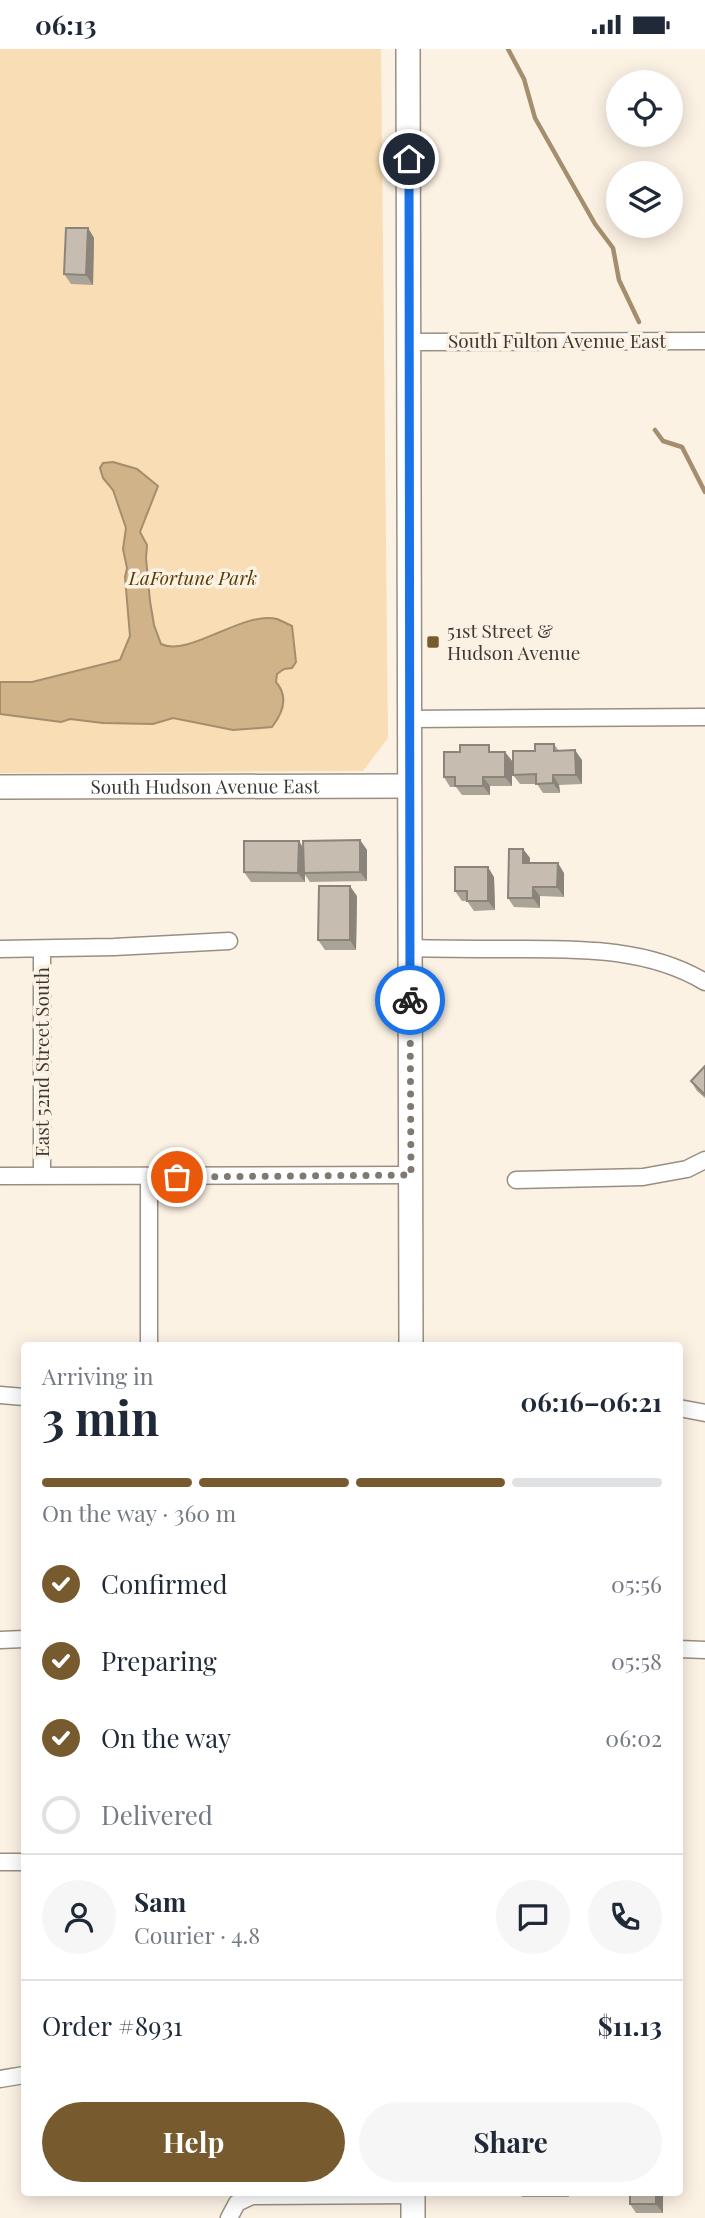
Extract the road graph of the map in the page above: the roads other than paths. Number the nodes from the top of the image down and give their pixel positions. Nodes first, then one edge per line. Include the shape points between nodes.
1 (408, 49) edge
2 (705, 341) edge
3 (410, 342) junction
4 (705, 717) edge
5 (409, 719) junction
6 (409, 786) junction
7 (0, 787) edge
8 (229, 941) dead end
9 (410, 948) junction
10 (0, 949) edge
11 (42, 949) junction
12 (705, 982) edge
13 (705, 1160) edge
14 (411, 1175) junction
15 (0, 1176) edge
16 (42, 1176) junction
17 (149, 1177) junction
18 (516, 1180) dead end
19 (149, 1342) edge
20 (411, 1342) edge
21 (0, 1395) edge
22 (21, 1397) edge
23 (683, 1409) edge
24 (705, 1413) edge
25 (21, 1639) edge
26 (0, 1640) edge
27 (683, 1649) edge
28 (705, 1650) edge
29 (21, 1861) edge
30 (0, 1862) edge
31 (21, 2076) edge
32 (0, 2079) edge
33 (413, 2202) edge
34 (233, 2211) edge

1 - 3 main road
2 - 3 street, South Fulton Avenue East
3 - 5 main road
4 - 5 street
5 - 6 main road
6 - 7 main road, South Hudson Avenue East
6 - 9 main road
8 - 11 street
9 - 12 street via 603,950 648,959
9 - 14 main road
10 - 11 street
11 - 16 street, East 52nd Street South
13 - 18 street via 687,1169 643,1177
14 - 17 street
14 - 20 main road
15 - 16 street
16 - 17 street
17 - 19 street
21 - 22 street
23 - 24 street
25 - 26 street
27 - 28 street
29 - 30 street
31 - 32 street
33 - 34 street via 252,2196

